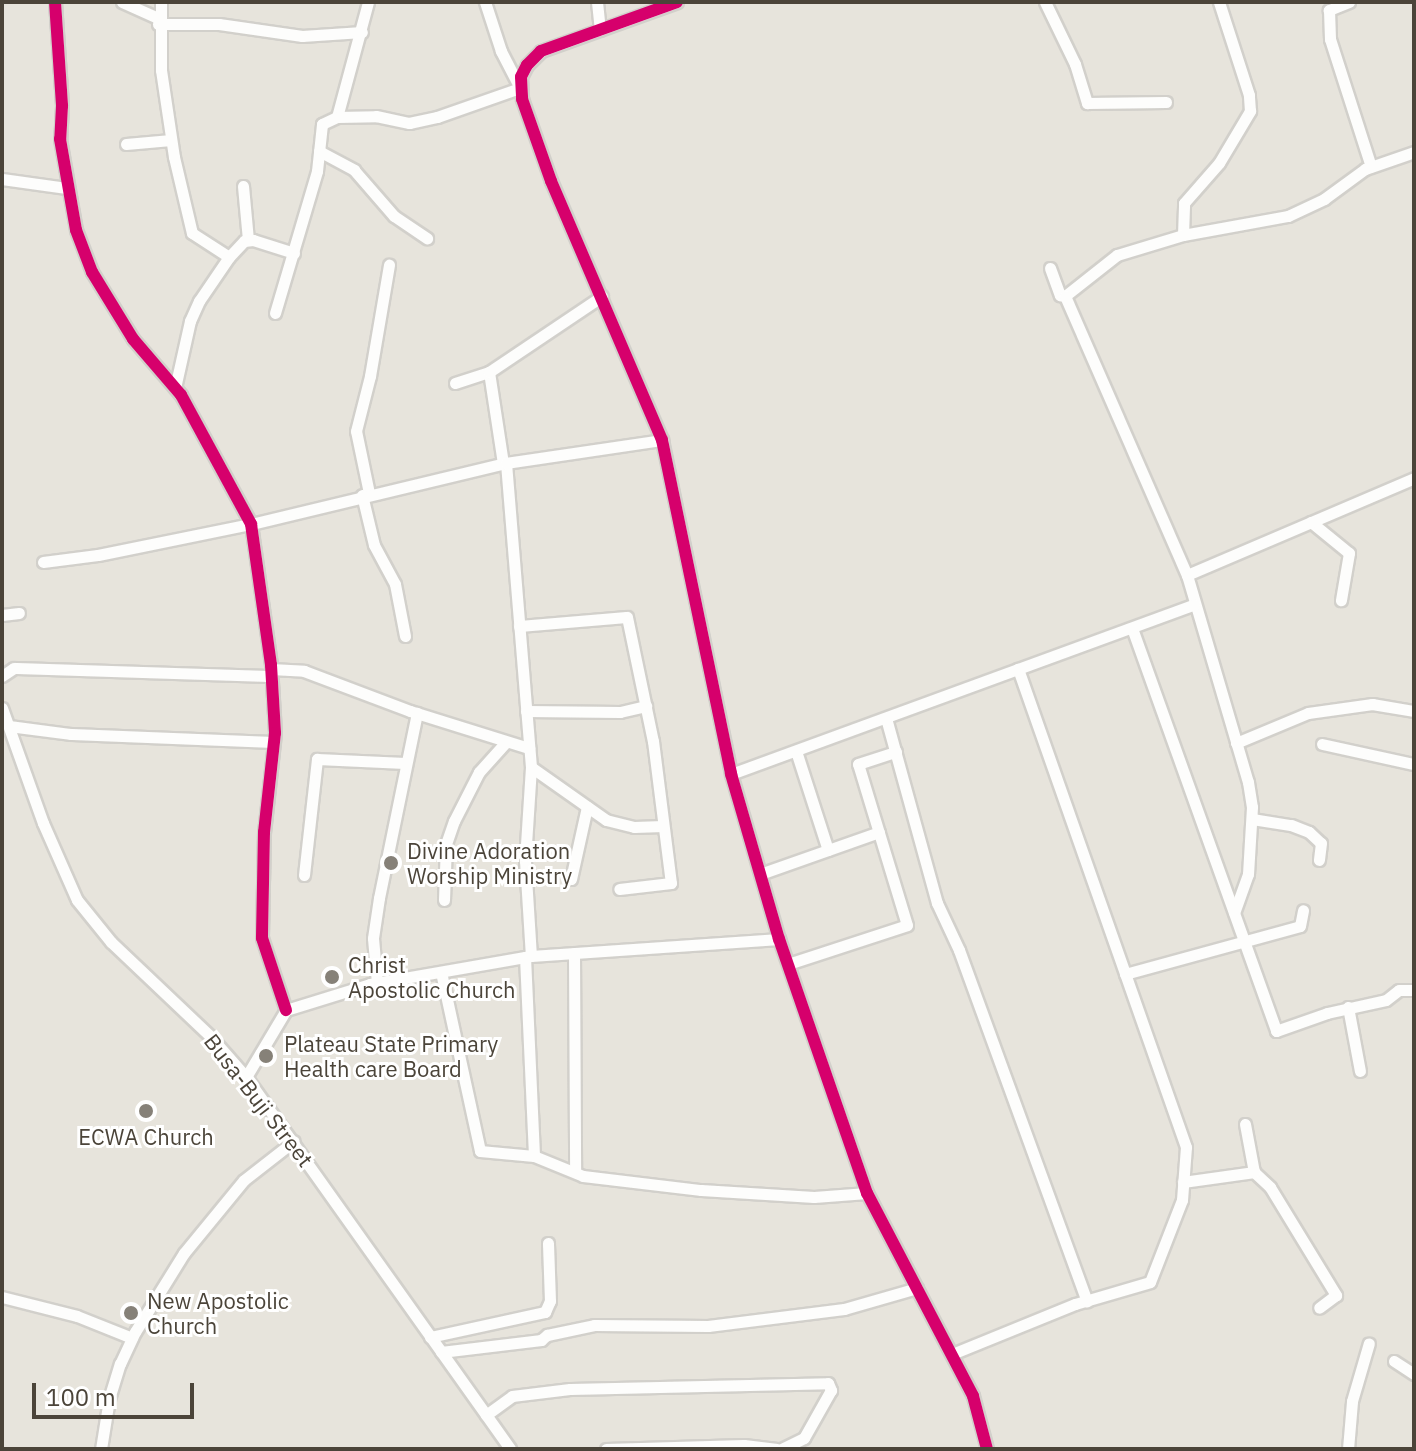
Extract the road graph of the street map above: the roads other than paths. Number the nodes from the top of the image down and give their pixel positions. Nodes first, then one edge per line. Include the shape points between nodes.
1 (55, 2) edge
2 (122, 2) edge
3 (161, 2) edge
4 (368, 2) edge
5 (485, 2) edge
6 (597, 2) edge
7 (1045, 2) edge
8 (1219, 2) edge
9 (1349, 2) edge
10 (673, 3) edge
11 (158, 21) junction
12 (600, 30) junction
13 (362, 32) junction
14 (520, 88) junction
15 (1166, 102) dead end
16 (337, 117) junction
17 (171, 140) junction
18 (126, 144) dead end
19 (319, 151) junction
20 (1414, 152) edge
21 (1371, 167) junction
22 (2, 179) edge
23 (243, 186) dead end
24 (66, 188) junction
25 (1183, 235) junction
26 (427, 238) dead end
27 (248, 240) junction
28 (294, 253) junction
29 (229, 257) junction
30 (389, 265) dead end
31 (1050, 268) dead end
32 (602, 296) junction
33 (1065, 296) junction
34 (275, 313) dead end
35 (489, 372) junction
36 (455, 383) dead end
37 (175, 388) junction
38 (662, 440) junction
39 (504, 463) junction
40 (1414, 478) edge
41 (366, 494) junction
42 (1311, 522) junction
43 (251, 524) junction
44 (43, 562) dead end
45 (1187, 575) junction
46 (1341, 600) dead end
47 (1194, 605) junction
48 (19, 613) dead end
49 (2, 615) edge
50 (519, 626) junction
51 (1132, 628) junction
52 (405, 636) dead end
53 (1018, 669) junction
54 (271, 672) junction
55 (2, 676) edge
56 (646, 706) junction
57 (2, 708) edge
58 (526, 711) junction
59 (1414, 711) edge
60 (417, 713) junction
61 (886, 718) junction
62 (9, 726) junction
63 (274, 742) junction
64 (506, 742) junction
65 (1236, 743) junction
66 (1322, 744) dead end
67 (529, 748) junction
68 (796, 751) junction
69 (896, 752) junction
70 (405, 763) junction
71 (1414, 764) edge
72 (531, 767) junction
73 (731, 774) junction
74 (587, 807) junction
75 (1252, 819) junction
76 (663, 826) junction
77 (879, 832) junction
78 (828, 850) junction
79 (1319, 860) dead end
80 (760, 874) junction
81 (304, 875) dead end
82 (571, 879) dead end
83 (619, 889) dead end
84 (444, 900) dead end
85 (1303, 910) dead end
86 (1234, 913) junction
87 (779, 939) junction
88 (1243, 940) junction
89 (574, 953) junction
90 (528, 957) junction
91 (788, 964) junction
92 (441, 972) junction
93 (1125, 974) junction
94 (377, 983) junction
95 (1414, 990) edge
96 (1348, 1007) junction
97 (286, 1010) junction
98 (1360, 1071) dead end
99 (246, 1077) junction
100 (1245, 1124) dead end
101 (294, 1141) junction
102 (534, 1156) junction
103 (575, 1172) junction
104 (1254, 1172) junction
105 (1183, 1182) junction
106 (867, 1193) junction
107 (548, 1243) dead end
108 (917, 1288) junction
109 (2, 1297) edge
110 (1087, 1301) junction
111 (1319, 1308) dead end
112 (430, 1337) junction
113 (132, 1338) junction
114 (1369, 1343) dead end
115 (441, 1352) junction
116 (952, 1354) junction
117 (1394, 1361) dead end
118 (1414, 1374) edge
119 (486, 1415) junction
120 (101, 1449) edge
121 (510, 1449) edge
122 (606, 1449) edge
123 (779, 1449) edge
124 (987, 1449) edge
125 (1348, 1449) edge

1 - 24 street
2 - 11 street
3 - 11 street
4 - 13 street
5 - 14 street
6 - 12 street
7 - 15 street via 1087,103
8 - 25 street via 1250,111 1219,163 1184,203
9 - 21 street via 1329,10 1330,39
10 - 12 street
11 - 13 street via 302,36
11 - 17 street
12 - 14 street via 541,51 527,65
13 - 16 street
14 - 16 street via 409,123 376,116
14 - 32 street via 551,181
16 - 19 street via 322,124
17 - 18 street
17 - 29 street via 192,233
19 - 26 street via 354,170 394,216
19 - 28 street
20 - 21 street
21 - 25 street via 1288,216
22 - 24 street
23 - 27 street
24 - 37 street via 92,272 133,339
25 - 33 street via 1117,255
27 - 28 street
27 - 29 street
28 - 34 street
29 - 37 street via 190,321
30 - 41 street via 356,431
31 - 33 street
32 - 35 street
32 - 38 street
33 - 45 street
35 - 36 street
35 - 39 street
37 - 43 street
38 - 39 street
38 - 73 street
39 - 41 street
39 - 50 street
40 - 42 street
41 - 43 street
41 - 52 street via 374,545 395,584
42 - 45 street
42 - 46 street via 1349,553
43 - 44 street
43 - 54 street
45 - 47 street
47 - 51 street
47 - 65 street
48 - 49 street
50 - 56 street via 627,617
50 - 58 street
51 - 53 street
51 - 86 street
53 - 61 street
53 - 93 street
54 - 55 street via 14,668
54 - 60 street via 304,671
54 - 63 street
56 - 58 street via 620,712
56 - 76 street
57 - 62 street, Busa-Buji Street
58 - 67 street
59 - 65 street via 1372,704 1308,713
60 - 64 street
60 - 70 street
61 - 68 street
61 - 69 street
62 - 63 street via 71,734
62 - 99 street, Busa-Buji Street via 77,900 111,942
63 - 97 street via 264,832 262,938
64 - 67 street
64 - 84 street via 479,772 454,821 446,844
65 - 75 street
66 - 71 street
67 - 72 street
68 - 73 street
68 - 78 street
69 - 77 street via 858,764
69 - 110 street via 937,903 959,950
70 - 81 street via 317,759
70 - 94 street via 373,938
72 - 74 street
72 - 90 street via 525,861
73 - 80 street
74 - 76 street via 618,826
74 - 82 street
75 - 79 street via 1309,832 1321,843
75 - 86 street via 1248,874
76 - 83 street via 671,883
77 - 78 street
77 - 91 street via 907,925
78 - 80 street
80 - 87 street
85 - 88 street via 1300,926
86 - 88 street
87 - 89 street
87 - 91 street
88 - 93 street
88 - 96 street via 1276,1031
89 - 90 street
89 - 103 street
90 - 92 street
90 - 102 street
91 - 106 street
92 - 94 street
92 - 102 street via 480,1151
93 - 105 street via 1186,1147
94 - 97 street
95 - 96 street
96 - 98 street
97 - 99 street
99 - 101 street, Busa-Buji Street
100 - 104 street
101 - 112 street, Busa-Buji Street
101 - 113 street via 244,1180 206,1223
102 - 103 street
103 - 106 street via 701,1190 814,1197
104 - 105 street
104 - 111 street via 1270,1187 1336,1295
105 - 110 street via 1182,1200 1150,1282
106 - 108 street
107 - 112 street via 550,1301 545,1312
108 - 115 street via 844,1309 708,1326 594,1325 541,1340
108 - 116 street
109 - 113 street via 77,1316
110 - 116 street
112 - 115 street, Busa-Buji Street
113 - 120 street via 114,1383
114 - 125 street via 1352,1401
115 - 119 street, Busa-Buji Street
116 - 124 street via 973,1396
117 - 118 street
119 - 121 street, Busa-Buji Street
119 - 123 street via 512,1396 570,1389 828,1383 831,1390 804,1438
122 - 123 street

